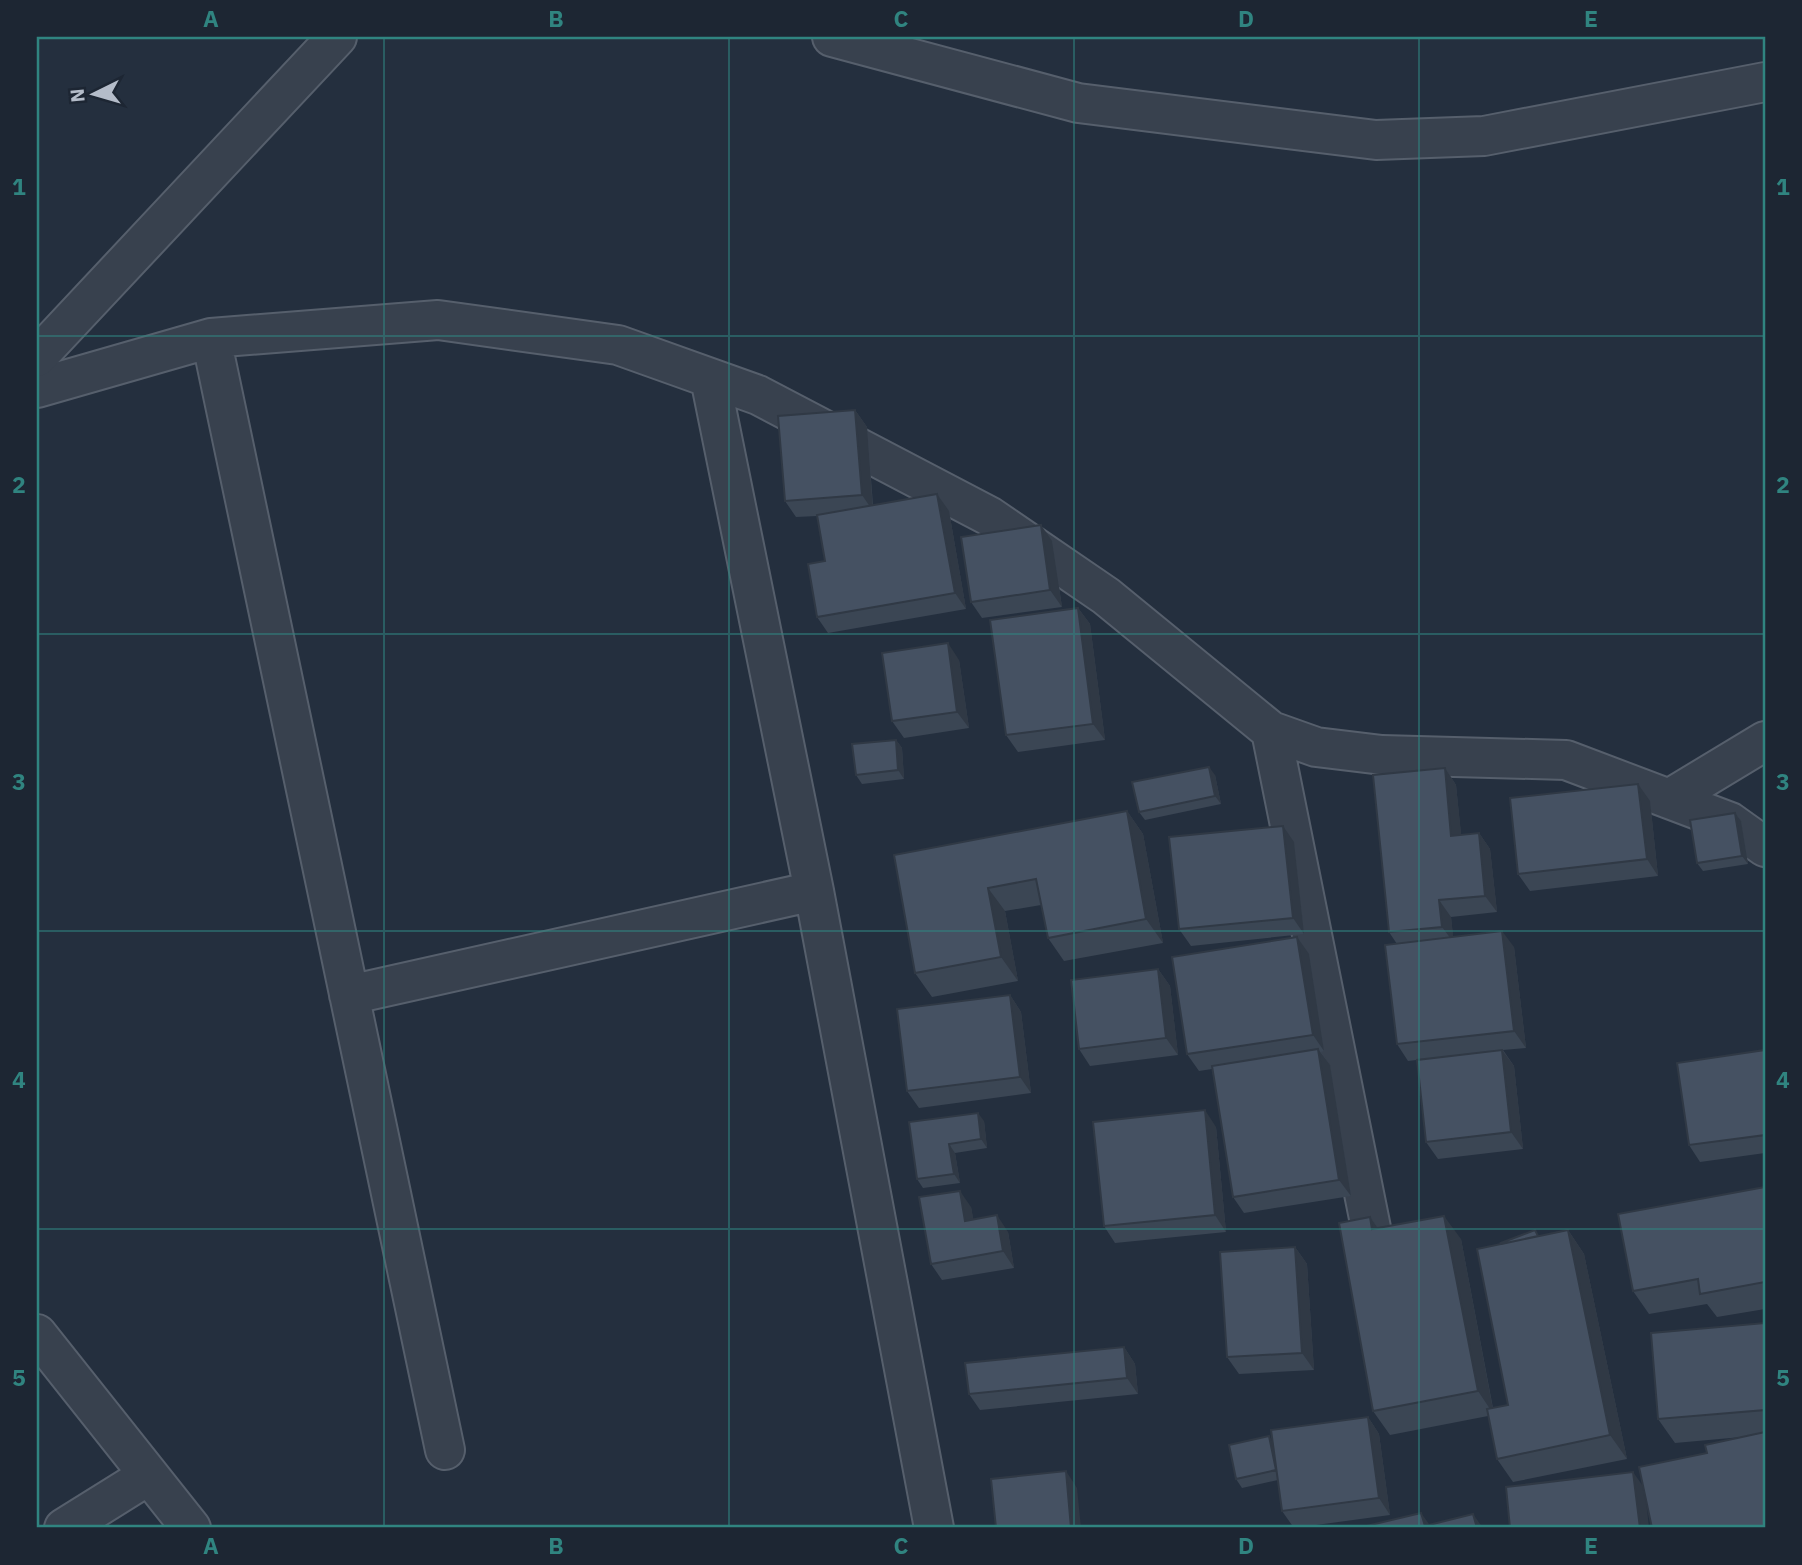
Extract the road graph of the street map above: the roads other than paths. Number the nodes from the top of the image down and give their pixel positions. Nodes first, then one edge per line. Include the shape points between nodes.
1 (832, 37) edge
2 (335, 38) edge
3 (1765, 82) edge
4 (211, 338) junction
5 (37, 357) edge
6 (710, 378) junction
7 (37, 388) edge
8 (1271, 731) junction
9 (1765, 741) edge
10 (1669, 799) junction
11 (1765, 848) edge
12 (814, 891) junction
13 (349, 995) junction
14 (1374, 1243) edge
15 (37, 1334) edge
16 (445, 1450) dead end
17 (149, 1475) junction
18 (64, 1528) edge
19 (191, 1528) edge
20 (934, 1528) edge

1 - 3 street via 1078,103 1376,140 1484,136
2 - 5 street
4 - 6 street via 438,320 618,345
4 - 7 street
4 - 13 street
6 - 8 street via 758,395 989,516 1106,596
6 - 12 street
8 - 10 street via 1316,747 1382,755 1566,760
8 - 14 street
9 - 10 street
10 - 11 street via 1730,822
12 - 13 street
12 - 20 street
13 - 16 street
15 - 17 street
17 - 18 street
17 - 19 street

